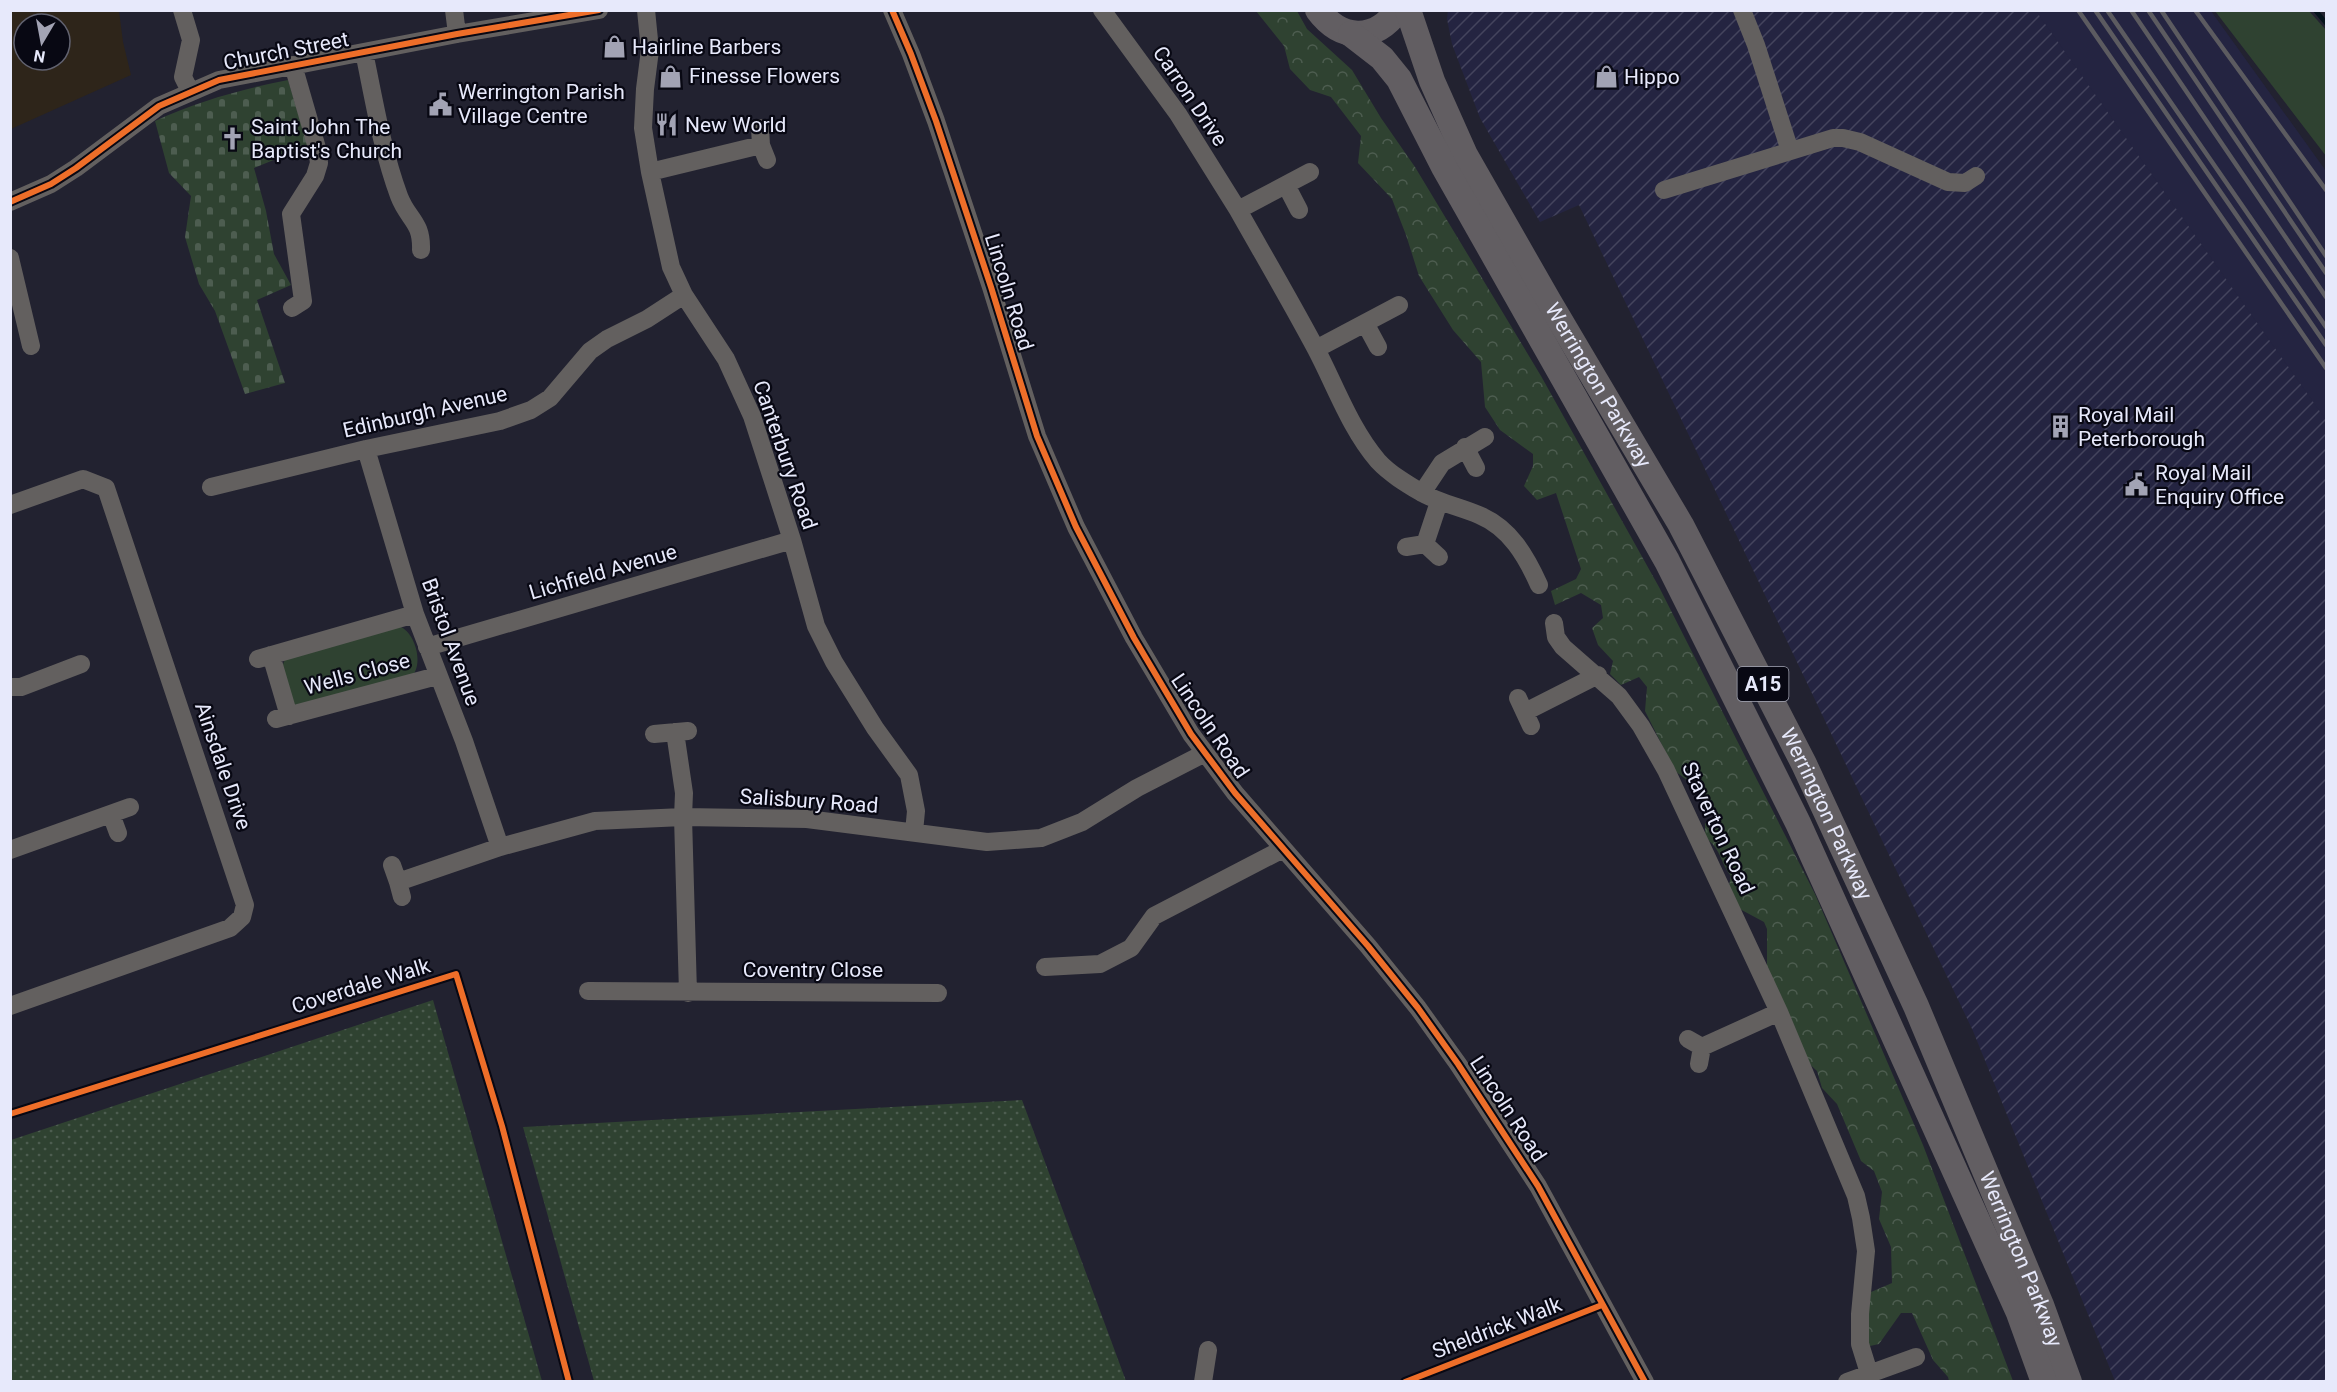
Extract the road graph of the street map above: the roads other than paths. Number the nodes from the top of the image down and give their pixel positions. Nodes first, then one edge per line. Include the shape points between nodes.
1 (182, 10) edge
2 (454, 10) edge
3 (599, 10) edge
4 (646, 10) edge
5 (892, 10) edge
6 (1102, 10) edge
7 (1318, 10) edge
8 (1398, 10) edge
9 (1408, 10) edge
10 (1742, 10) edge
11 (457, 34) junction
12 (1351, 34) junction
13 (364, 52) junction
14 (293, 65) junction
15 (190, 91) junction
16 (762, 144) dead end
17 (1790, 151) junction
18 (650, 172) junction
19 (1310, 172) dead end
20 (1976, 176) dead end
21 (1286, 185) junction
22 (1664, 190) dead end
23 (10, 202) edge
24 (1238, 210) junction
25 (1299, 210) dead end
26 (421, 250) dead end
27 (10, 258) edge
28 (684, 295) junction
29 (1399, 305) dead end
30 (302, 308) dead end
31 (1365, 323) junction
32 (31, 346) dead end
33 (1378, 347) dead end
34 (1316, 349) junction
35 (1485, 437) dead end
36 (1466, 447) junction
37 (366, 449) junction
38 (1476, 468) dead end
39 (211, 486) dead end
40 (1422, 493) junction
41 (1439, 502) junction
42 (10, 505) edge
43 (792, 540) junction
44 (1425, 544) junction
45 (1406, 547) dead end
46 (1439, 557) dead end
47 (1539, 585) dead end
48 (415, 614) junction
49 (1554, 622) dead end
50 (427, 647) junction
51 (81, 664) dead end
52 (1598, 675) junction
53 (437, 676) junction
54 (10, 687) edge
55 (1525, 712) dead end
56 (654, 734) dead end
57 (1205, 753) junction
58 (130, 807) dead end
59 (111, 814) junction
60 (683, 817) junction
61 (914, 832) junction
62 (118, 833) dead end
63 (500, 847) junction
64 (1283, 849) junction
65 (10, 850) edge
66 (393, 864) dead end
67 (1045, 967) dead end
68 (588, 991) dead end
69 (688, 993) junction
70 (938, 993) dead end
71 (10, 1006) edge
72 (1779, 1012) junction
73 (1696, 1050) dead end
74 (1208, 1350) dead end
75 (1916, 1357) dead end
76 (1869, 1372) junction
77 (1644, 1381) edge
78 (1203, 1382) edge
79 (1847, 1382) edge
80 (2044, 1382) edge
81 (2069, 1382) edge

1 - 15 street via 190,40 183,77
2 - 11 street
3 - 11 street, Church Street
4 - 18 street, Canterbury Road via 650,50 643,128
5 - 57 street, Lincoln Road via 936,121 1037,436 1076,527 1134,638
6 - 24 street, Carron Drive via 1178,114
7 - 12 highway, A15 via 1338,30
8 - 12 highway via 1379,29
9 - 81 highway, Werrington Parkway / A15 via 1432,81 1465,155 1681,525 1804,764 1916,1006 2041,1305
10 - 17 street
11 - 13 street, Church Street
12 - 80 highway, Werrington Parkway / A15 via 1382,58 1399,79 1450,177 1667,561 1798,824 2019,1313
13 - 14 street, Church Street
13 - 26 street via 381,134 400,198 422,236
14 - 15 street, Church Street via 222,79
14 - 30 street via 319,163 291,214
15 - 23 street, Church Street via 159,106 51,184
16 - 18 street
17 - 20 street via 1843,138 1948,182 1965,183
17 - 22 street
18 - 28 street, Canterbury Road via 670,267
19 - 21 street
21 - 24 street
21 - 25 street
24 - 34 street, Carron Drive
27 - 32 street
28 - 37 street, Edinburgh Avenue via 590,351 549,398 531,410 500,421
28 - 43 street, Canterbury Road via 726,359 752,416
29 - 31 street
31 - 33 street
31 - 34 street
34 - 40 street, Carron Drive via 1364,442 1379,462
35 - 36 street
36 - 38 street
36 - 40 street via 1442,463
37 - 39 street, Edinburgh Avenue
37 - 48 street, Bristol Avenue
40 - 41 street, Carron Drive
41 - 44 street
41 - 47 street, Carron Drive via 1499,526 1528,560
42 - 71 street, Ainsdale Drive via 83,479 106,488 245,905 243,917 230,928
43 - 50 street, Lichfield Avenue
43 - 61 street, Canterbury Road via 816,626 846,681 909,775 916,811
44 - 45 street
44 - 46 street
48 - 50 street, Bristol Avenue
48 - 53 street, Wells Close via 264,657 282,717
49 - 52 street, Staverton Road via 1556,637 1563,647
50 - 53 street, Bristol Avenue
51 - 54 street via 21,687
52 - 55 street
52 - 72 street, Staverton Road via 1641,726 1666,770
53 - 63 street, Bristol Avenue
56 - 60 street via 681,731
57 - 61 street, Salisbury Road via 1082,822 1041,838 987,842
57 - 64 street, Lincoln Road
58 - 59 street
59 - 62 street
59 - 65 street
60 - 61 street, Salisbury Road via 807,819
60 - 63 street, Salisbury Road via 595,821
60 - 69 street
63 - 66 street, Salisbury Road via 400,890
64 - 67 street via 1154,916 1131,948 1100,964
64 - 77 street, Lincoln Road via 1368,946 1458,1064 1538,1186
68 - 69 street, Coventry Close
69 - 70 street, Coventry Close
72 - 73 street
72 - 76 street, Staverton Road via 1862,1218 1866,1251 1860,1344
74 - 78 street
75 - 76 street
76 - 79 street

